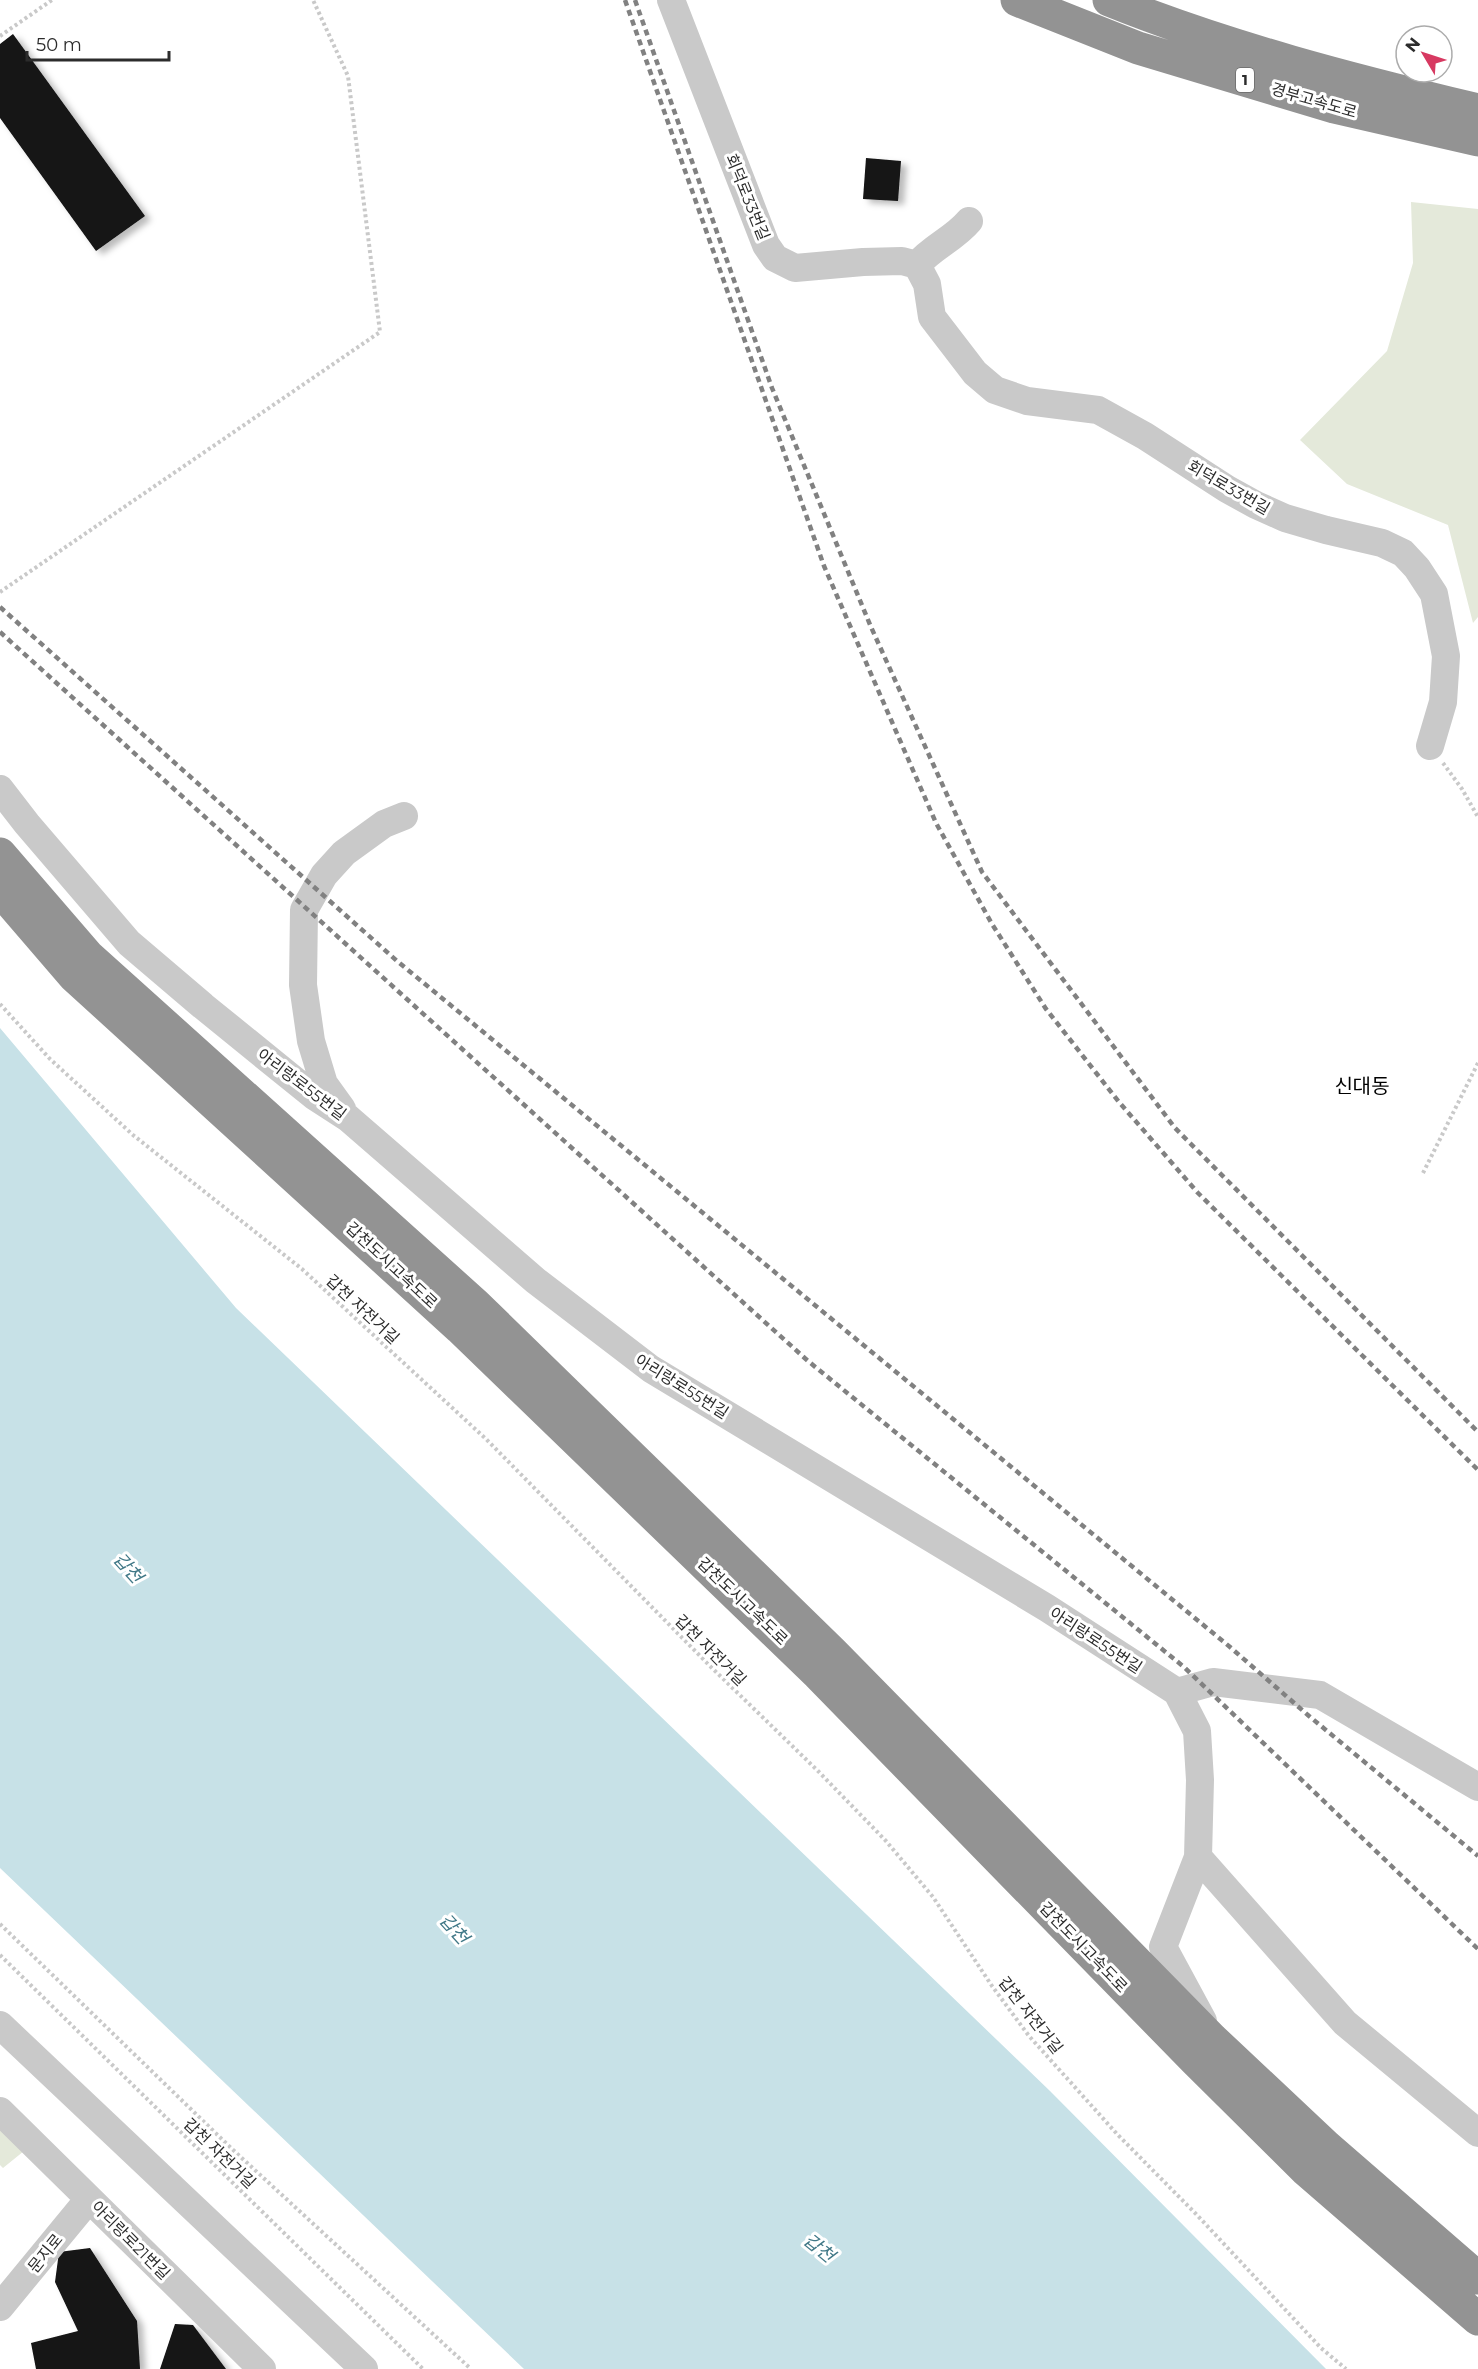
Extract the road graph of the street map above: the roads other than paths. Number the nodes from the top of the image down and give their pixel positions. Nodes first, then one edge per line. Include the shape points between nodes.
1 (671, 0) edge
2 (1017, 0) edge
3 (1109, 0) edge
4 (1478, 110) edge
5 (1478, 140) edge
6 (969, 221) dead end
7 (917, 265) junction
8 (1430, 746) road end
9 (0, 789) edge
10 (404, 816) dead end
11 (0, 854) edge
12 (0, 890) edge
13 (348, 1118) junction
14 (1177, 1692) junction
15 (1478, 1787) edge
16 (1198, 1857) junction
17 (0, 2025) edge
18 (1212, 2039) junction
19 (0, 2111) edge
20 (1478, 2133) edge
21 (89, 2199) junction
22 (1478, 2278) edge
23 (0, 2307) edge
24 (1478, 2319) edge
25 (262, 2369) edge
26 (364, 2369) edge

1 - 7 street, 회덕로33번길 via 766,245 776,258 795,268 873,261
2 - 5 highway, 경부고속도로 / 1 via 1138,48 1334,107
3 - 4 highway, 경부고속도로 / 1 via 1338,76
6 - 7 street
7 - 8 street, 회덕로33번길 via 927,284 932,317 975,373 995,390 1027,401 1098,410 1256,505 1285,518 1382,543 1403,553 1434,594 1446,656 1443,702
9 - 13 street, 아리랑로55번길 via 129,943 314,1096
10 - 13 street via 384,824 344,853 324,875 304,909 303,985 311,1041 324,1084
11 - 18 highway, 갑천도시고속도로 via 88,956 476,1305 816,1636
12 - 24 highway, 갑천도시고속도로 via 74,976 460,1328 818,1674 1306,2170
13 - 14 street, 아리랑로55번길 via 536,1281 651,1369 1047,1608
14 - 15 street via 1213,1682 1320,1695
14 - 16 street via 1197,1731
16 - 18 street via 1163,1947
16 - 20 street via 1345,2023
17 - 26 street
18 - 22 highway, 갑천도시고속도로 via 1327,2147
19 - 21 street, 아리랑로21번길
21 - 23 street, 문지로
21 - 25 street, 아리랑로21번길

